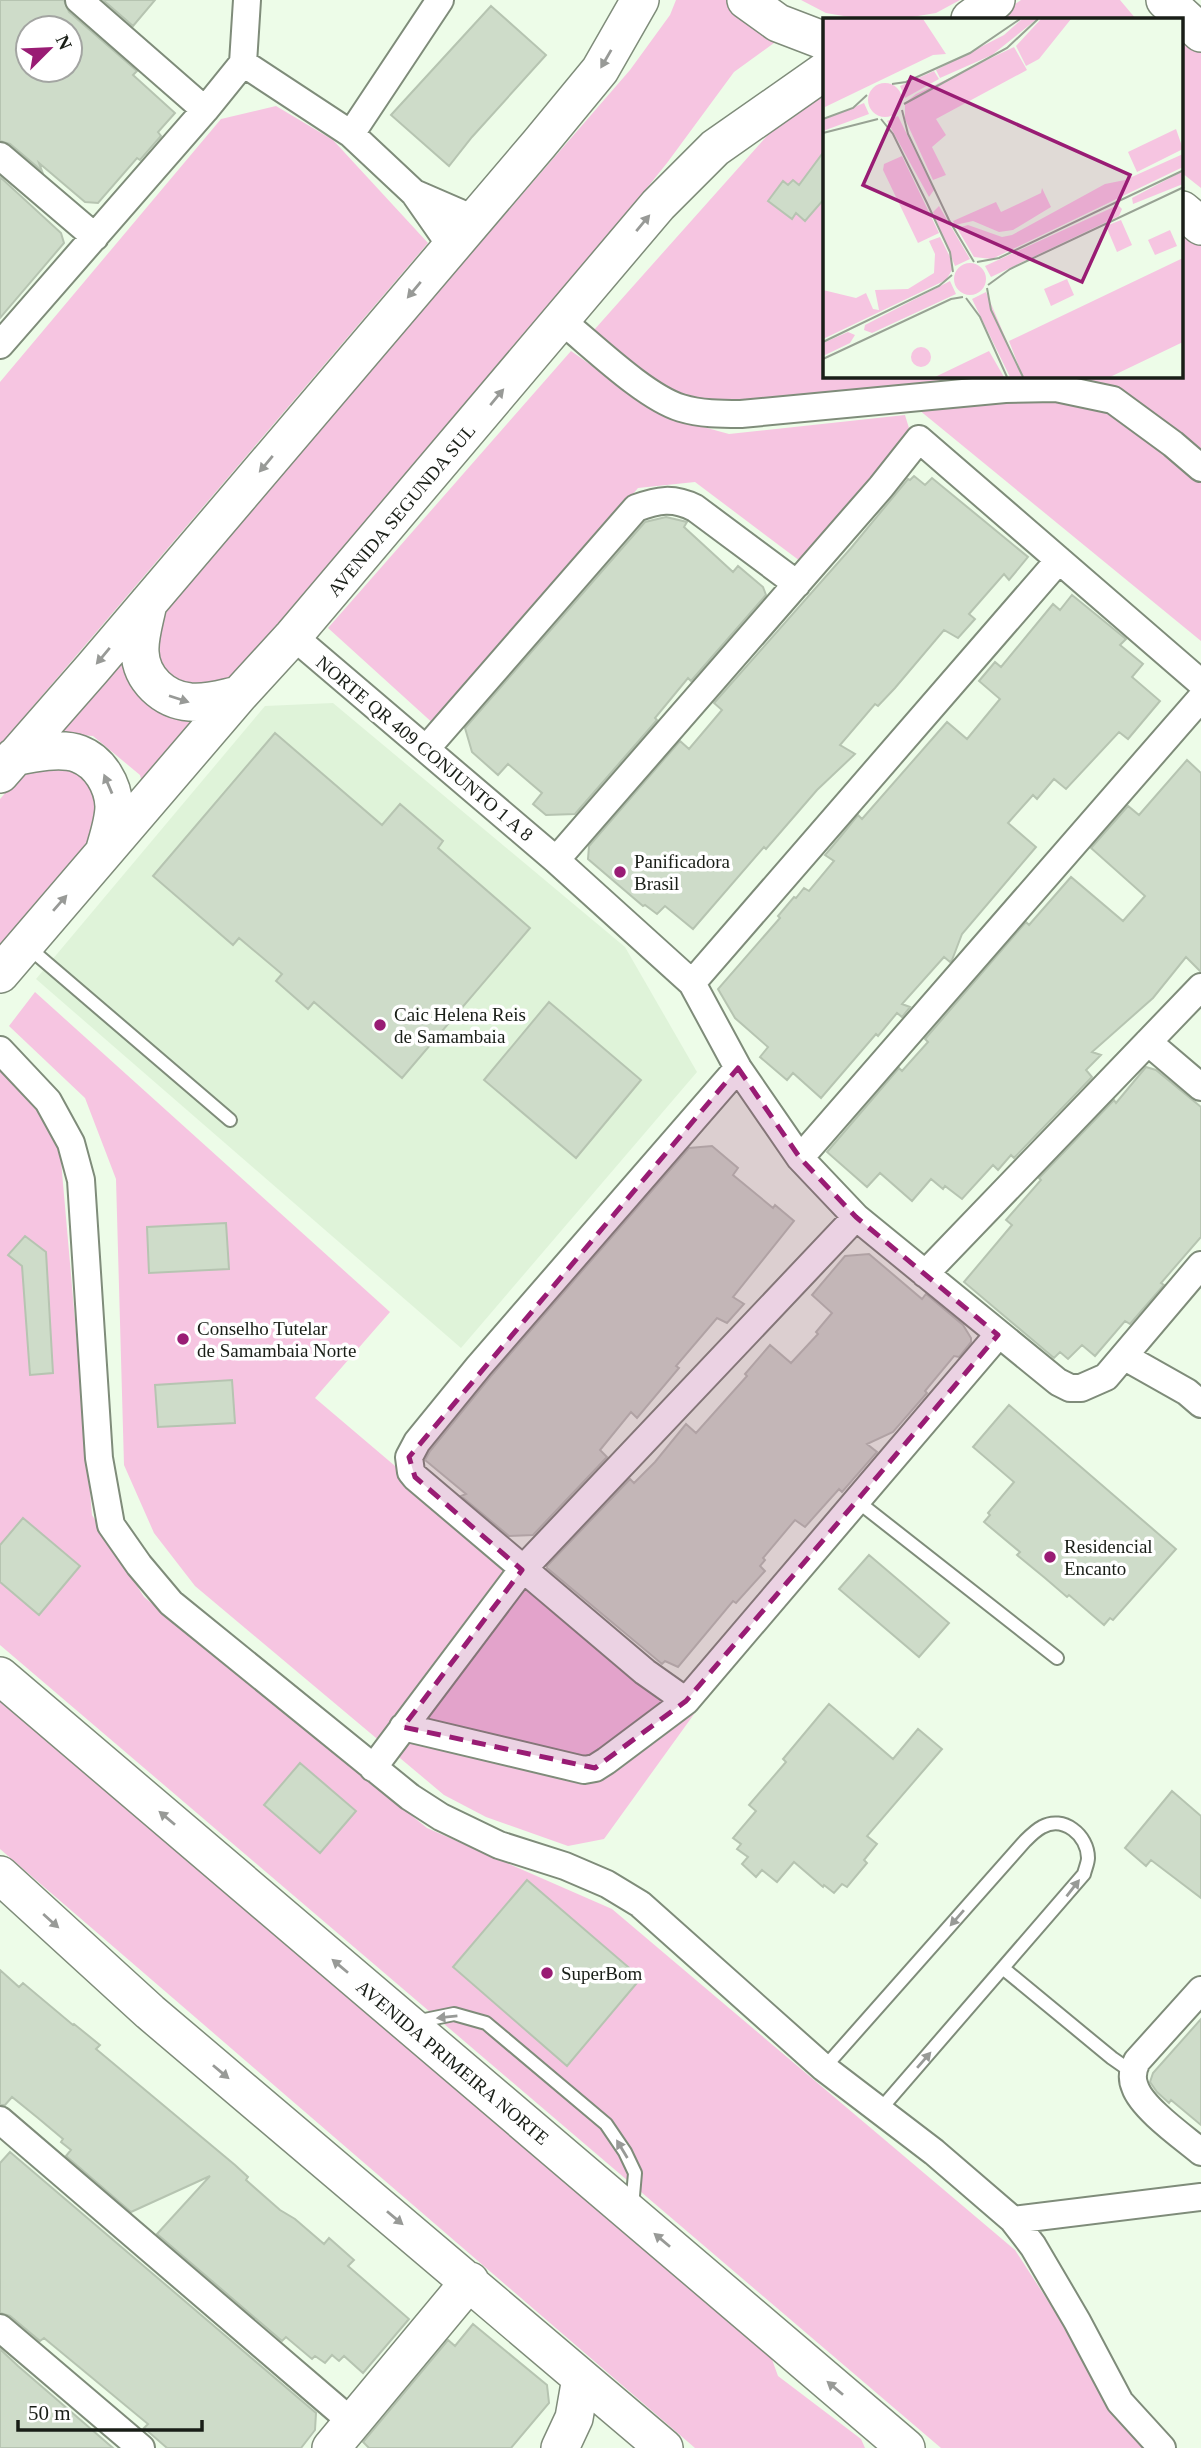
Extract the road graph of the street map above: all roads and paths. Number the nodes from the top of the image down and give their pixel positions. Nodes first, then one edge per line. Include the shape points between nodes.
1 (79, 0) edge
2 (247, 0) edge
3 (440, 0) edge
4 (640, 0) edge
5 (746, 0) edge
6 (996, 0) edge
7 (1166, 0) edge
8 (971, 18) edge
9 (1201, 33) edge
10 (823, 41) edge
11 (243, 63) junction
12 (823, 72) edge
13 (205, 110) junction
14 (351, 134) junction
15 (0, 156) edge
16 (414, 193) junction
17 (1184, 212) edge
18 (474, 219) junction
19 (1201, 226) edge
20 (95, 237) junction
21 (451, 246) junction
22 (562, 321) junction
23 (0, 345) edge
24 (915, 398) junction
25 (919, 439) junction
26 (1201, 468) edge
27 (1059, 560) junction
28 (797, 584) junction
29 (148, 602) junction
30 (293, 636) junction
31 (1201, 683) edge
32 (239, 695) junction
33 (1201, 698) edge
34 (426, 749) junction
35 (7, 766) edge
36 (105, 850) junction
37 (556, 860) junction
38 (25, 943) junction
39 (0, 974) edge
40 (692, 983) junction
41 (1201, 987) edge
42 (1148, 1042) junction
43 (0, 1050) edge
44 (738, 1068) junction
45 (1201, 1087) edge
46 (230, 1120) dead end
47 (800, 1157) junction
48 (856, 1217) junction
49 (1201, 1265) edge
50 (925, 1274) junction
51 (998, 1335) junction
52 (1125, 1357) junction
53 (1201, 1405) edge
54 (857, 1501) junction
55 (522, 1570) junction
56 (1057, 1658) dead end
57 (0, 1676) edge
58 (686, 1701) junction
59 (403, 1727) junction
60 (373, 1768) junction
61 (0, 1875) edge
62 (1004, 1969) junction
63 (1201, 1990) edge
64 (408, 2023) junction
65 (824, 2068) junction
66 (1132, 2072) junction
67 (879, 2111) junction
68 (0, 2120) edge
69 (1201, 2152) edge
70 (1201, 2197) edge
71 (632, 2214) junction
72 (1013, 2220) junction
73 (470, 2281) junction
74 (0, 2329) edge
75 (581, 2378) junction
76 (626, 2415) junction
77 (876, 2434) edge
78 (342, 2435) edge
79 (141, 2448) edge
80 (560, 2448) edge
81 (570, 2448) edge
82 (664, 2448) edge
83 (906, 2448) edge
84 (1161, 2448) edge

1 - 13 street
2 - 11 street
3 - 14 street
4 -> 18 main road via 600,70
5 - 10 main road via 778,23
6 - 8 main road
7 - 9 main road
11 - 13 street
11 - 14 street
22 -> 12 main road, AVENIDA SEGUNDA SUL via 658,205 716,148
13 - 20 street
14 - 16 street
15 - 20 street
16 - 18 street
16 - 21 street
17 - 19 main road
18 - 21 main road
20 - 23 street
21 -> 29 main road
22 - 24 street via 649,391 679,408 741,414
30 -> 22 main road, AVENIDA SEGUNDA SUL
24 - 25 street
24 - 26 street via 1056,388 1113,400
25 - 27 street
25 - 28 street
27 - 31 street
27 - 40 street
28 - 34 street via 680,500 636,508
28 - 37 street
29 -> 32 main road via 140,652 149,681 171,697 192,703
29 -> 35 main road
30 - 32 main road, AVENIDA SEGUNDA SUL
30 - 34 street, NORTE QR 409 CONJUNTO 1 A 8
32 - 36 main road, AVENIDA SEGUNDA SUL
33 - 47 street
34 - 37 street, NORTE QR 409 CONJUNTO 1 A 8
36 -> 35 main road via 114,807 111,787 100,769 79,754 45,751
38 -> 36 main road, AVENIDA SEGUNDA SUL
37 - 40 street, NORTE QR 409 CONJUNTO 1 A 8
38 - 39 main road, AVENIDA SEGUNDA SUL
38 - 46 lane
40 - 44 street, NORTE QR 409 CONJUNTO 1 A 8
41 - 42 street
42 - 45 street
42 - 50 street
43 - 60 street via 48,1101 71,1143 81,1180 99,1458 111,1525 171,1603
44 - 47 street, NORTE QR 409 CONJUNTO 1 A 8
44 - 55 street via 479,1366 409,1457 415,1476
47 - 48 street, NORTE QR 409 CONJUNTO 1 A 8
48 - 50 street, NORTE QR 409 CONJUNTO 1 A 8
48 - 55 street
49 - 52 street, NORTE QR 409 CONJUNTO 1 A 8
50 - 51 street, NORTE QR 409 CONJUNTO 1 A 8
51 - 52 street, NORTE QR 409 CONJUNTO 1 A 8 via 1070,1388 1094,1384
51 - 54 street
52 - 53 street via 1187,1392
54 - 56 lane
54 - 58 street
55 - 58 street
55 - 59 street
64 -> 57 main road, AVENIDA PRIMEIRA NORTE
58 - 59 street via 606,1761 584,1770
59 - 60 street
60 - 65 street via 441,1817 499,1845 565,1866 640,1904
61 -> 73 main road via 150,2012
62 -> 65 lane via 1084,1874 1088,1857 1084,1840 1059,1822 1043,1826 1025,1841
62 - 66 lane
67 -> 62 lane
63 - 66 street
64 - 71 main road, AVENIDA PRIMEIRA NORTE
71 -> 64 lane via 635,2173 606,2124 486,2023 454,2014
65 - 67 street
66 - 69 street via 1135,2088 1152,2110
67 - 72 street
68 - 78 street
70 - 72 street
77 -> 71 main road, AVENIDA PRIMEIRA NORTE
72 - 84 street via 1033,2246 1120,2402
73 - 75 main road
73 - 78 main road
74 - 79 street
75 - 76 main road
75 - 80 main road via 574,2418
76 - 81 main road
76 - 82 main road
77 - 83 main road, AVENIDA PRIMEIRA NORTE

